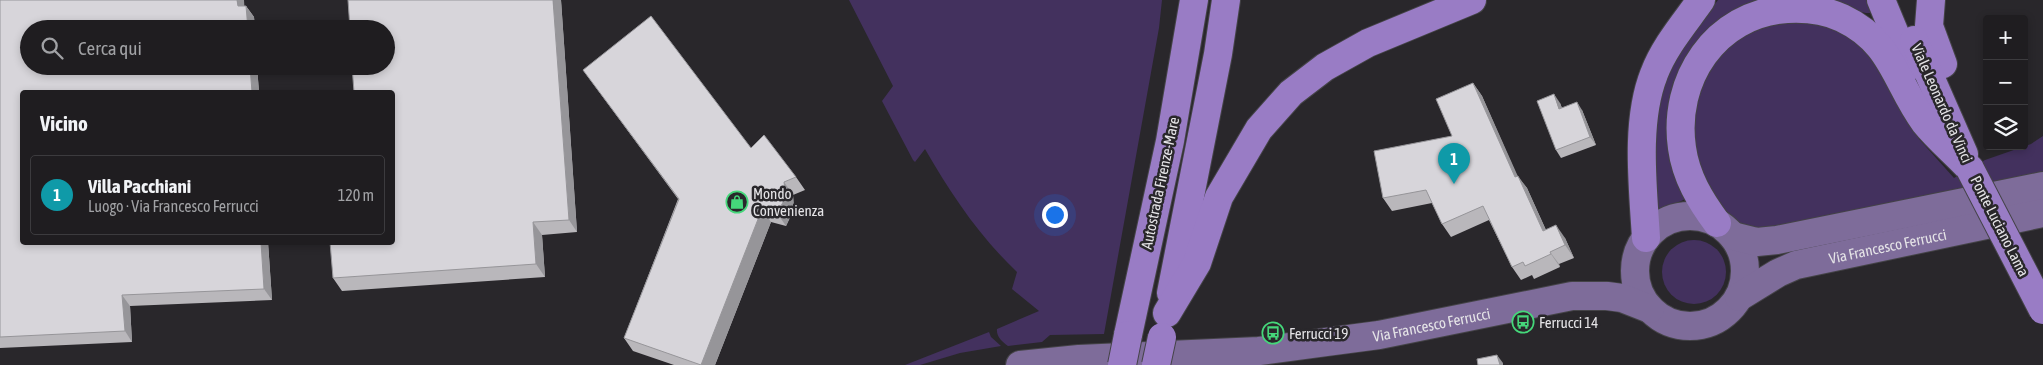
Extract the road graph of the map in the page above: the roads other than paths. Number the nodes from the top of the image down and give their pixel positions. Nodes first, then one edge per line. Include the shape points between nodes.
1 (1194, 0) edge
2 (1226, 0) edge
3 (1472, 0) edge
4 (1701, 0) edge
5 (1880, 0) edge
6 (1899, 0) edge
7 (1931, 0) edge
8 (1970, 169) junction
9 (2043, 186) edge
10 (2043, 213) edge
11 (1725, 230) junction
12 (1641, 247) junction
13 (1572, 296) junction
14 (1739, 297) junction
15 (1650, 309) junction
16 (2043, 310) edge
17 (1164, 325) junction
18 (1020, 365) edge
19 (1122, 365) edge
20 (1156, 365) edge

1 - 19 highway, Autostrada Firenze-Mare, bridge via 1170,141
2 - 17 highway
3 - 17 highway via 1368,43 1325,67 1291,93 1259,129 1219,196 1197,264
4 - 12 highway via 1662,56 1649,88 1643,136
5 - 8 highway, Viale Leonardo da Vinci via 1903,53
6 - 8 highway, Viale Leonardo da Vinci
7 - 8 highway via 1929,26 1932,40 1961,107
8 - 11 highway via 1926,124 1889,58 1863,30 1820,11 1800,8 1759,13 1725,32 1698,61 1682,106 1682,148 1686,169 1695,190
8 - 16 highway, Ponte Luciano Lama, bridge
9 - 11 main road, Via Francesco Ferrucci via 1776,240 1757,242
10 - 14 main road, Via Francesco Ferrucci via 1796,265
11 - 12 main road, Via Francesco Ferrucci via 1702,217 1671,219 1657,227
11 - 14 main road, Via Francesco Ferrucci via 1741,250 1745,266
12 - 13 main road, Via Francesco Ferrucci via 1614,276
12 - 15 main road, Via Francesco Ferrucci via 1635,274 1639,292
13 - 15 main road, Via Francesco Ferrucci via 1622,298
13 - 18 main road, Via Francesco Ferrucci via 1379,335 1326,342 1241,352 1079,359
14 - 15 main road, Via Francesco Ferrucci via 1728,312 1714,322 1696,327 1678,326
17 - 20 highway, bridge

